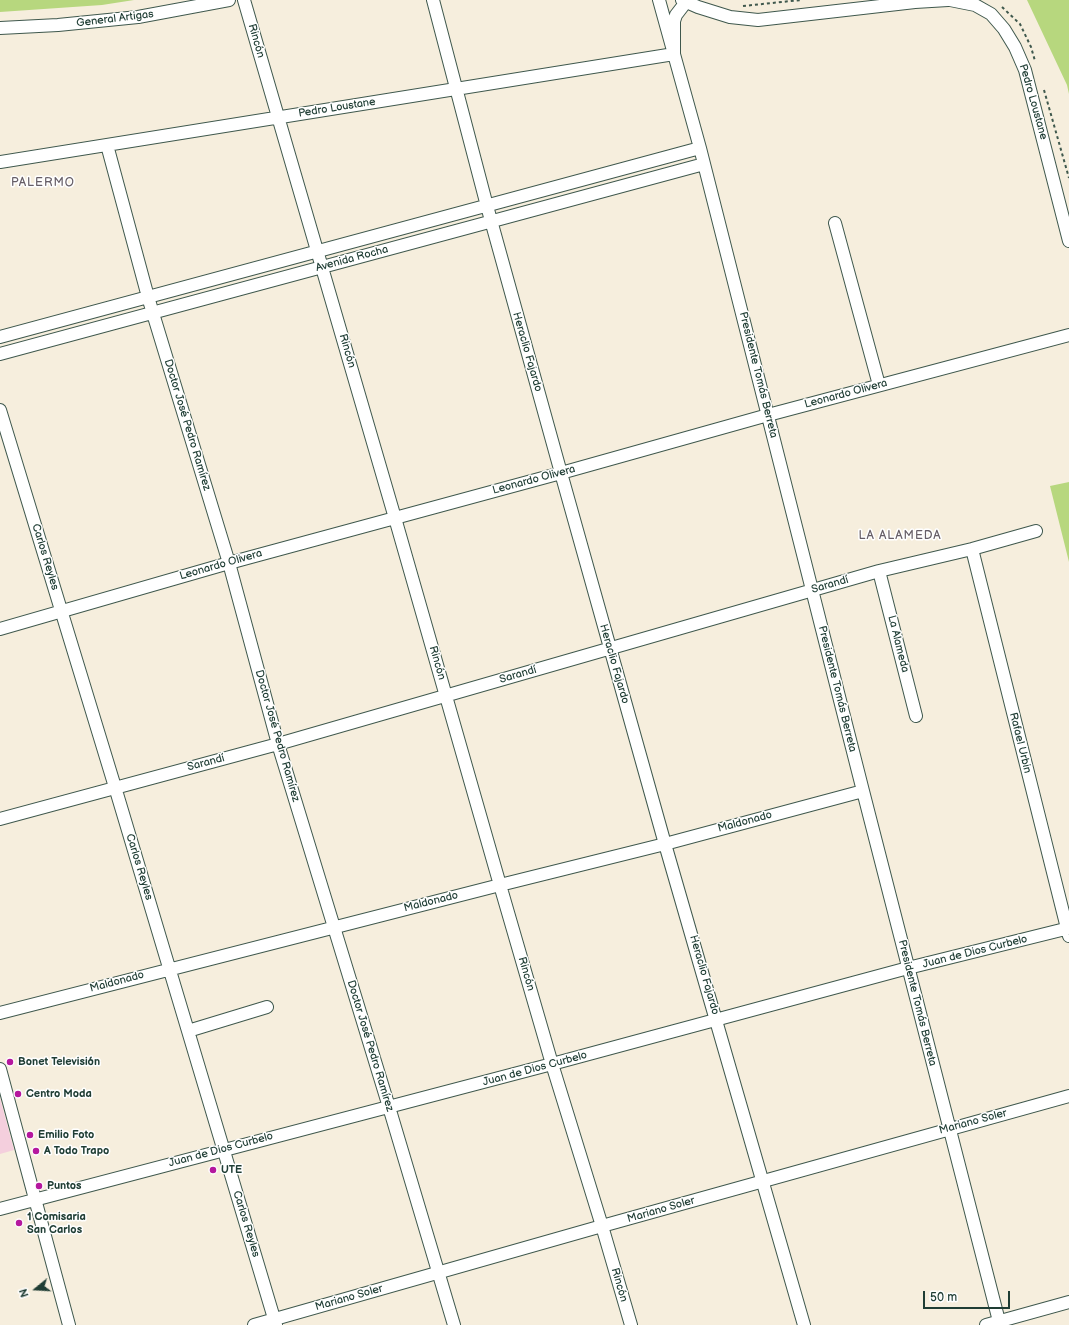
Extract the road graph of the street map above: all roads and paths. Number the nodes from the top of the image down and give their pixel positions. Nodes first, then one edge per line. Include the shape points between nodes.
1 (229, 0) edge
2 (244, 0) edge
3 (433, 0) edge
4 (659, 0) edge
5 (801, 0) edge
6 (949, 0) edge
7 (684, 1) edge
8 (739, 6) dead end
9 (0, 28) edge
10 (674, 54) junction
11 (455, 89) junction
12 (278, 117) junction
13 (107, 145) junction
14 (700, 148) junction
15 (0, 162) edge
16 (704, 164) junction
17 (487, 206) junction
18 (491, 222) junction
19 (835, 223) dead end
20 (1069, 241) edge
21 (318, 251) junction
22 (323, 267) junction
23 (148, 297) junction
24 (153, 314) junction
25 (1069, 335) edge
26 (0, 337) edge
27 (0, 354) edge
28 (879, 385) junction
29 (0, 410) edge
30 (768, 415) junction
31 (561, 473) junction
32 (395, 518) junction
33 (1036, 531) dead end
34 (972, 549) junction
35 (229, 562) junction
36 (879, 571) junction
37 (812, 590) junction
38 (62, 611) junction
39 (0, 629) edge
40 (610, 649) junction
41 (446, 696) junction
42 (916, 716) dead end
43 (278, 744) junction
44 (115, 787) junction
45 (863, 791) junction
46 (0, 819) edge
47 (665, 844) junction
48 (500, 885) junction
49 (333, 927) junction
50 (1068, 931) edge
51 (908, 968) junction
52 (170, 969) junction
53 (267, 1007) dead end
54 (0, 1013) edge
55 (717, 1020) junction
56 (188, 1031) junction
57 (552, 1064) junction
58 (0, 1069) edge
59 (1069, 1096) edge
60 (389, 1107) junction
61 (950, 1129) junction
62 (223, 1150) junction
63 (763, 1181) junction
64 (36, 1199) junction
65 (0, 1209) edge
66 (602, 1226) junction
67 (438, 1273) junction
68 (1069, 1302) edge
69 (275, 1322) edge
70 (999, 1323) edge
71 (69, 1325) edge
72 (254, 1325) edge
73 (454, 1325) edge
74 (631, 1325) edge
75 (804, 1325) edge
76 (986, 1325) edge

1 - 9 street, General Artigas via 138,17
2 - 12 street, Rincón
3 - 11 street, Heraclio Fajardo
4 - 10 street, Presidente Tomás Berreta
5 - 8 path
6 - 7 street, Pedro Loustane via 758,20 730,17
6 - 20 street, Pedro Loustane via 975,5 991,14 1015,47 1025,70
7 - 10 street, Presidente Tomás Berreta via 674,21
10 - 11 street, Pedro Loustane
10 - 14 street, Presidente Tomás Berreta
11 - 12 street, Pedro Loustane
11 - 17 street, Heraclio Fajardo
12 - 13 street, Pedro Loustane
12 - 21 street, Rincón
13 - 15 street, Pedro Loustane
13 - 23 street, Doctor José Pedro Ramírez
14 - 16 street, Presidente Tomás Berreta
14 - 17 street, Avenida Rocha
16 - 18 street, Avenida Rocha
16 - 30 street, Presidente Tomás Berreta
17 - 18 street, Heraclio Fajardo
17 - 21 street, Avenida Rocha
18 - 22 street, Avenida Rocha
18 - 31 street, Heraclio Fajardo
19 - 28 street
21 - 22 street, Rincón
21 - 23 street, Avenida Rocha
22 - 24 street, Avenida Rocha
22 - 32 street, Rincón
23 - 24 street, Doctor José Pedro Ramírez
23 - 26 street, Avenida Rocha
24 - 27 street, Avenida Rocha
24 - 35 street, Doctor José Pedro Ramírez
25 - 28 street, Leonardo Olivera
28 - 30 street, Leonardo Olivera
29 - 38 street, Carlos Reyles
30 - 31 street, Leonardo Olivera
30 - 37 street, Presidente Tomás Berreta
31 - 32 street, Leonardo Olivera
31 - 40 street, Heraclio Fajardo
32 - 35 street, Leonardo Olivera
32 - 41 street, Rincón
33 - 34 street, Sarandí
34 - 36 street, Sarandí
34 - 50 street, Rafael Urbin
35 - 38 street, Leonardo Olivera
35 - 43 street, Doctor José Pedro Ramírez
36 - 37 street, Sarandí
36 - 42 street, La Alameda
37 - 40 street, Sarandí
37 - 45 street, Presidente Tomás Berreta
38 - 39 street, Leonardo Olivera
38 - 44 street, Carlos Reyles
40 - 41 street, Sarandí
40 - 47 street, Heraclio Fajardo
41 - 43 street, Sarandí
41 - 48 street, Rincón
43 - 44 street, Sarandí
43 - 49 street, Doctor José Pedro Ramírez
44 - 46 street, Sarandí
44 - 52 street, Carlos Reyles
45 - 47 street, Maldonado
45 - 51 street, Presidente Tomás Berreta
47 - 48 street, Maldonado
47 - 55 street, Heraclio Fajardo
48 - 49 street, Maldonado
48 - 57 street, Rincón
49 - 52 street, Maldonado
49 - 60 street, Doctor José Pedro Ramírez
50 - 51 street, Juan de Dios Curbelo
51 - 55 street, Juan de Dios Curbelo
51 - 61 street, Presidente Tomás Berreta
52 - 54 street, Maldonado
52 - 56 street, Carlos Reyles
53 - 56 street
55 - 57 street, Juan de Dios Curbelo
55 - 63 street, Heraclio Fajardo
56 - 62 street, Carlos Reyles
57 - 60 street, Juan de Dios Curbelo
57 - 66 street, Rincón
58 - 64 street
59 - 61 street, Mariano Soler
60 - 62 street, Juan de Dios Curbelo
60 - 67 street, Doctor José Pedro Ramírez
61 - 63 street, Mariano Soler
61 - 70 street, Presidente Tomás Berreta
62 - 64 street, Juan de Dios Curbelo
62 - 69 street, Carlos Reyles
63 - 66 street, Mariano Soler
63 - 75 street, Heraclio Fajardo
64 - 65 street, Juan de Dios Curbelo
64 - 71 street
66 - 67 street, Mariano Soler
66 - 74 street, Rincón
67 - 69 street, Mariano Soler
67 - 73 street, Doctor José Pedro Ramírez
68 - 70 street
69 - 72 street, Mariano Soler
70 - 76 street

